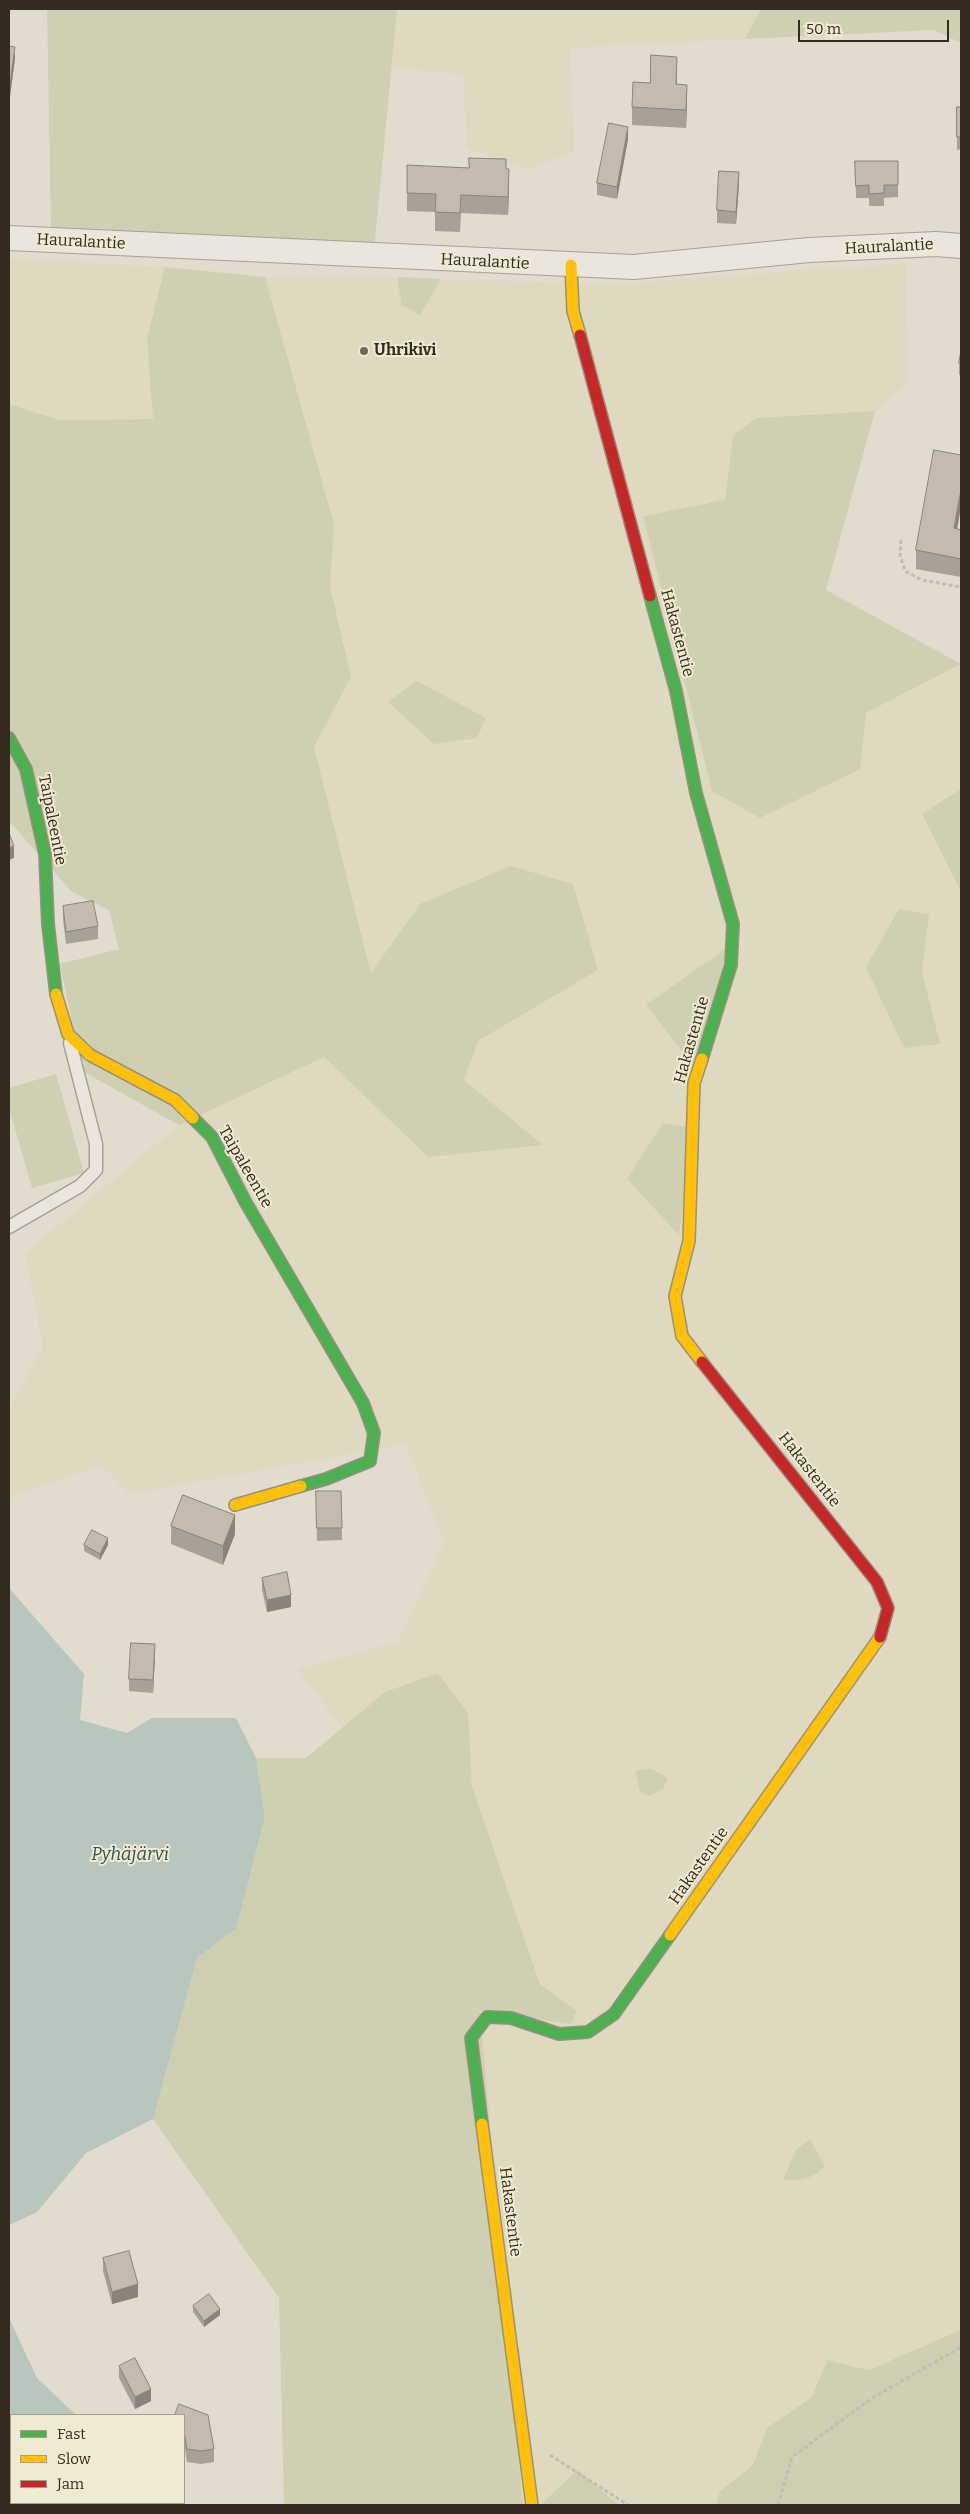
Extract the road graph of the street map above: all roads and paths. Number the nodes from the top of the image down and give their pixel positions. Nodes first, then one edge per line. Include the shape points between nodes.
1 (9, 238) edge
2 (961, 246) edge
3 (571, 265) junction
4 (901, 540) dead end
5 (961, 586) edge
6 (9, 738) edge
7 (68, 1034) junction
8 (9, 1227) edge
9 (235, 1505) dead end
10 (961, 2347) edge
11 (523, 2439) junction
12 (532, 2505) edge
13 (628, 2505) edge
14 (778, 2505) edge

1 - 3 street, Hauralantie
2 - 3 street, Hauralantie via 936,244 810,250 634,267
3 - 11 street, Hakastentie via 573,311 676,691 696,793 733,924 731,965 694,1083 689,1241 675,1296 682,1336 877,1582 888,1608 879,1640 614,2014 588,2032 559,2034 512,2018 487,2017 471,2038
4 - 5 path via 900,555 905,571 922,580
6 - 7 street, Taipaleentie via 26,769 45,854 55,991
7 - 8 lane via 96,1144 96,1170 80,1186
7 - 9 street, Taipaleentie via 90,1055 175,1100 212,1137 246,1203 363,1403 374,1433 370,1461 326,1479
10 - 14 path via 872,2398 792,2457
11 - 12 street, Hakastentie
11 - 13 path

